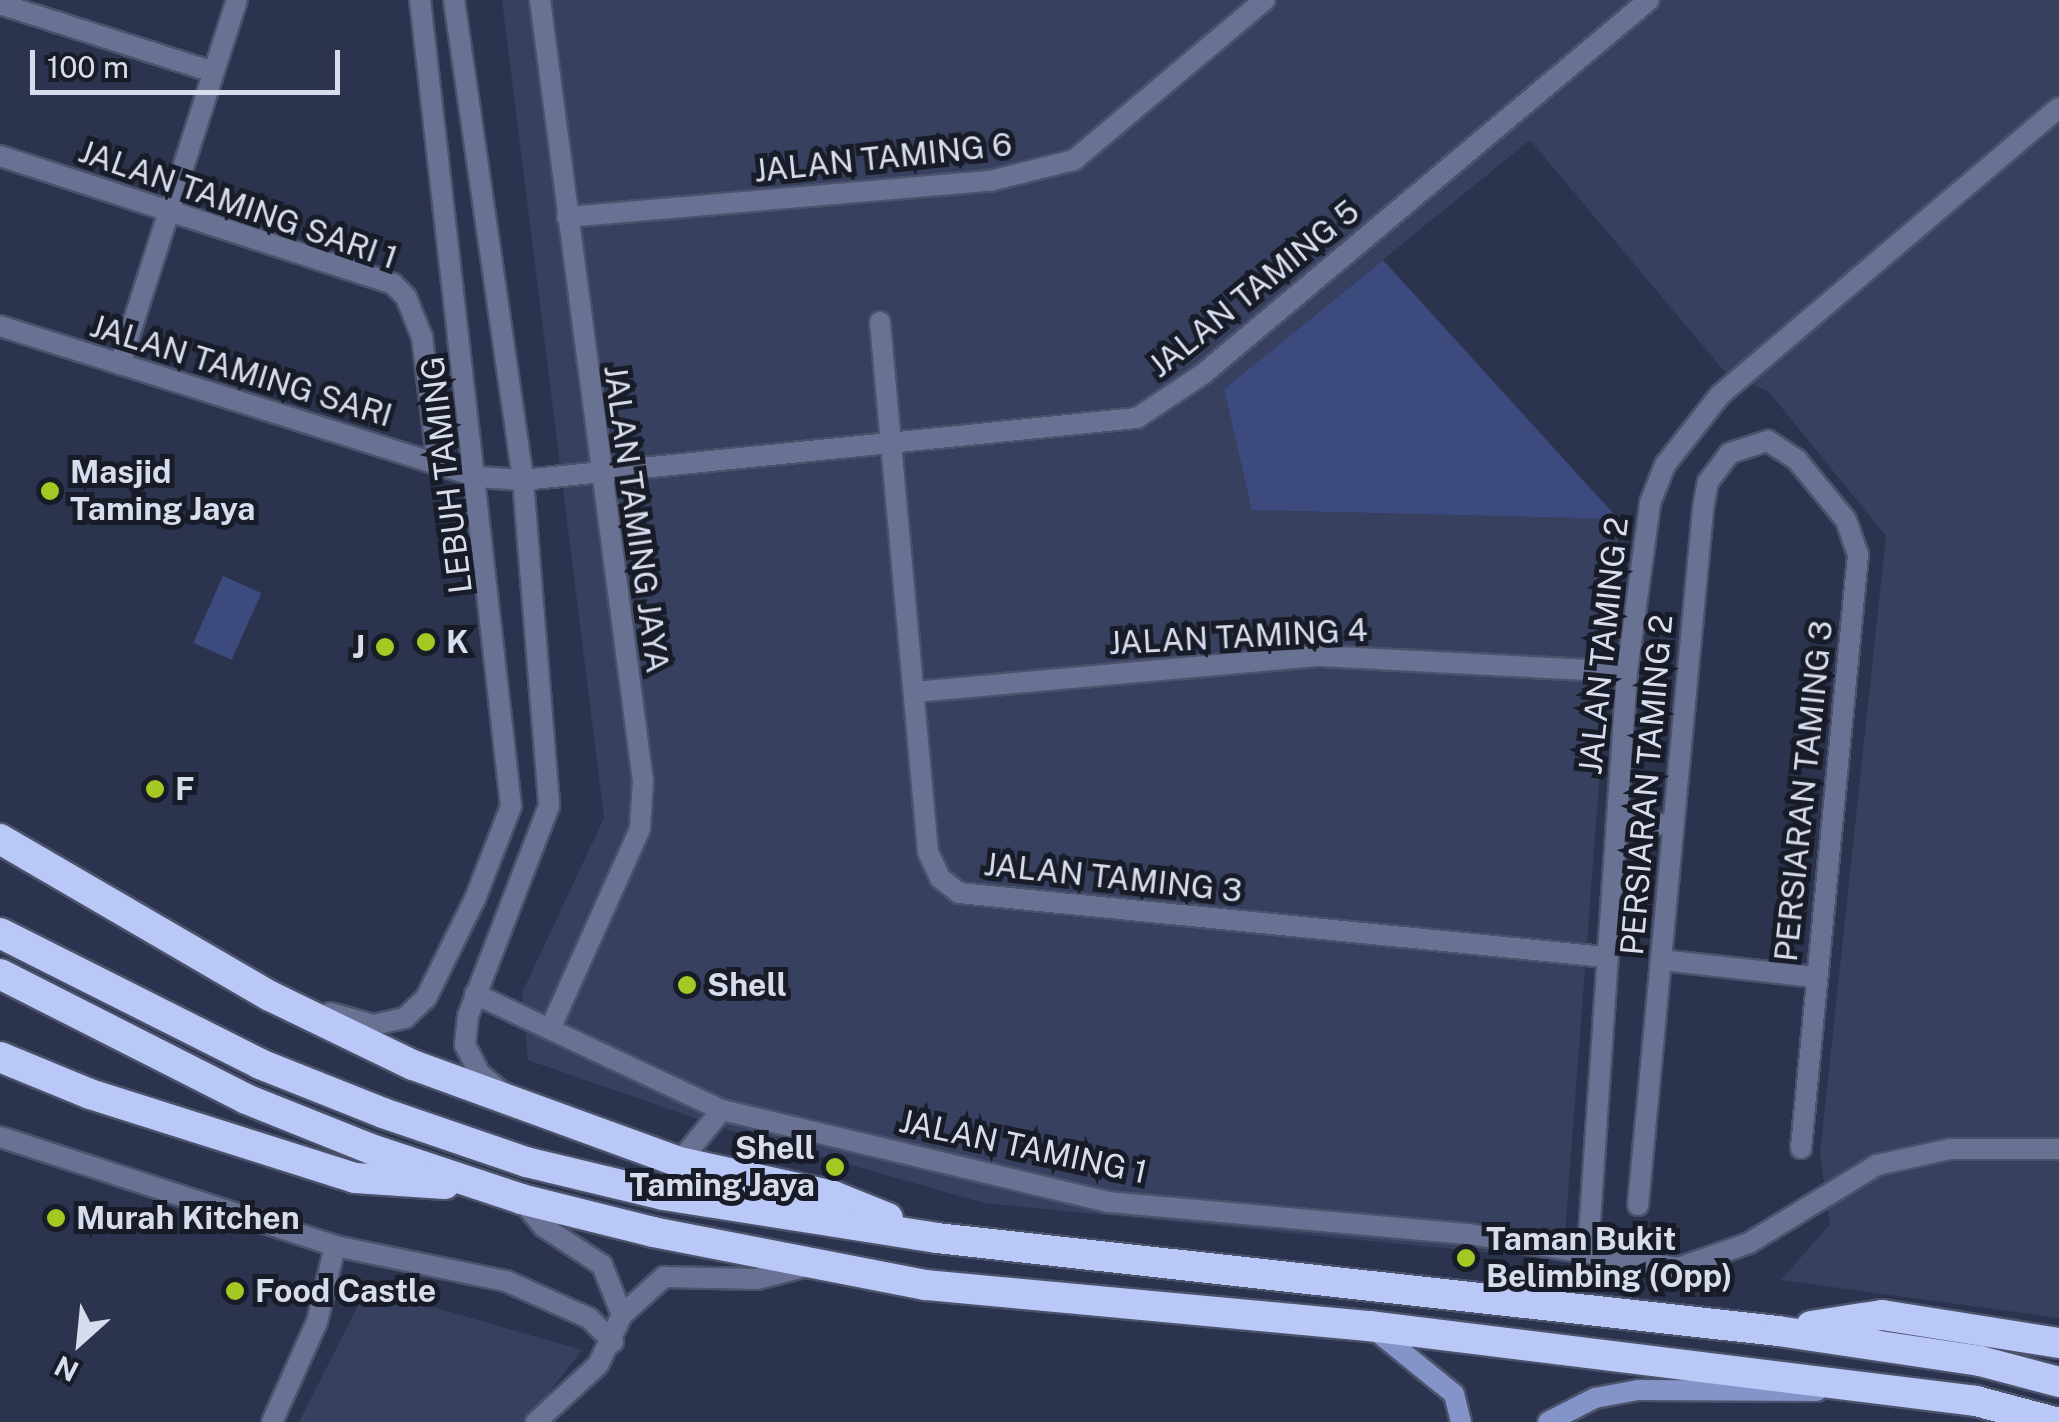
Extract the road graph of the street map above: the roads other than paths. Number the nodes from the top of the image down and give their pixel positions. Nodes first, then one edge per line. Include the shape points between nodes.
1 (237, 0) edge
2 (420, 0) edge
3 (454, 0) edge
4 (540, 0) edge
5 (1265, 0) edge
6 (1649, 0) edge
7 (0, 4) edge
8 (213, 72) junction
9 (2059, 108) edge
10 (0, 156) edge
11 (169, 210) junction
12 (567, 218) junction
13 (880, 322) dead end
14 (0, 326) edge
15 (120, 364) junction
16 (891, 442) junction
17 (1797, 460) joint
18 (438, 465) junction
19 (599, 470) junction
20 (478, 477) junction
21 (523, 480) junction
22 (1627, 672) junction
23 (914, 692) junction
24 (1617, 822) junction
25 (1672, 825) junction
26 (0, 839) edge
27 (0, 933) edge
28 (1605, 956) junction
29 (1661, 960) junction
30 (0, 974) edge
31 (1816, 977) junction
32 (474, 994) junction
33 (270, 996) junction
34 (550, 1029) junction
35 (0, 1056) edge
36 (521, 1108) junction
37 (722, 1110) junction
38 (0, 1137) edge
39 (1800, 1148) dead end
40 (2059, 1149) edge
41 (679, 1162) junction
42 (468, 1183) junction
43 (521, 1199) junction
44 (1638, 1205) dead end
45 (937, 1238) junction
46 (335, 1246) junction
47 (1588, 1250) junction
48 (812, 1265) junction
49 (622, 1315) junction
50 (1370, 1326) junction
51 (1778, 1331) junction
52 (613, 1342) junction
53 (2059, 1343) edge
54 (2059, 1382) edge
55 (1864, 1386) junction
56 (272, 1422) edge
57 (536, 1422) edge
58 (1461, 1422) edge
59 (1548, 1422) edge
60 (2055, 1422) edge

1 - 8 street
2 - 20 street, LEBUH TAMING
3 - 21 street
4 - 12 street, JALAN TAMING JAYA
5 - 12 street, JALAN TAMING 6 via 1074,160 1031,173
6 - 16 street, JALAN TAMING 5 via 1166,402 1136,418
7 - 8 street
8 - 11 street
9 - 22 street, JALAN TAMING 2 via 1720,396 1689,430 1665,465 1643,530
10 - 11 street, JALAN TAMING SARI 1
11 - 15 street
11 - 18 street, JALAN TAMING SARI 1 via 393,284 406,297 422,337
12 - 19 street, JALAN TAMING JAYA
13 - 16 street, JALAN TAMING 3
14 - 15 street, JALAN TAMING SARI
15 - 18 street, JALAN TAMING SARI
16 - 19 street, JALAN TAMING 5
16 - 23 street, JALAN TAMING 3
17 - 25 street, PERSIARAN TAMING 2 via 1768,441 1749,444 1730,454 1708,482
17 - 31 street, PERSIARAN TAMING 3 via 1854,534 1858,555
18 - 20 street, JALAN TAMING SARI
19 - 21 street, JALAN TAMING 5
19 - 34 street, JALAN TAMING JAYA via 643,781 640,828
20 - 21 street, JALAN TAMING SARI
20 - 33 street, LEBUH TAMING via 512,774 504,834 440,975 405,1018 374,1025
21 - 32 street via 548,806
22 - 23 street, JALAN TAMING 4 via 1320,656
22 - 24 street, JALAN TAMING 2
23 - 28 street, JALAN TAMING 3 via 928,852 940,878 959,893
24 - 25 street
24 - 28 street, JALAN TAMING 2
25 - 29 street, PERSIARAN TAMING 2
26 - 33 highway
27 - 45 highway via 260,1064 526,1162 663,1195
28 - 47 street, JALAN TAMING 2
29 - 31 street
29 - 44 street, PERSIARAN TAMING 2
30 - 42 highway via 246,1100
31 - 39 street, PERSIARAN TAMING 3
32 - 34 street, JALAN TAMING 1
32 - 36 street via 466,1045 480,1074
33 - 36 highway
34 - 37 street, JALAN TAMING 1
35 - 42 highway via 90,1094 355,1178
36 - 41 highway
37 - 41 street
37 - 47 street, JALAN TAMING 1 via 1108,1202
38 - 46 street
40 - 47 street, JALAN TAMING 1 via 1950,1148 1877,1165 1805,1203 1750,1243 1678,1268
41 - 45 highway via 833,1196
42 - 43 highway
43 - 48 highway
43 - 49 street via 544,1227 602,1266
45 - 51 highway
46 - 52 street via 521,1286 588,1318
46 - 56 street via 316,1322
48 - 49 street via 757,1279 664,1277
48 - 50 highway via 926,1285
49 - 52 street
50 - 55 highway
50 - 58 main road via 1454,1394
51 - 53 highway via 1882,1315
51 - 54 highway via 1980,1361
52 - 57 street via 598,1365
55 - 59 main road via 1785,1394 1638,1390 1595,1398
55 - 60 highway via 1976,1400

